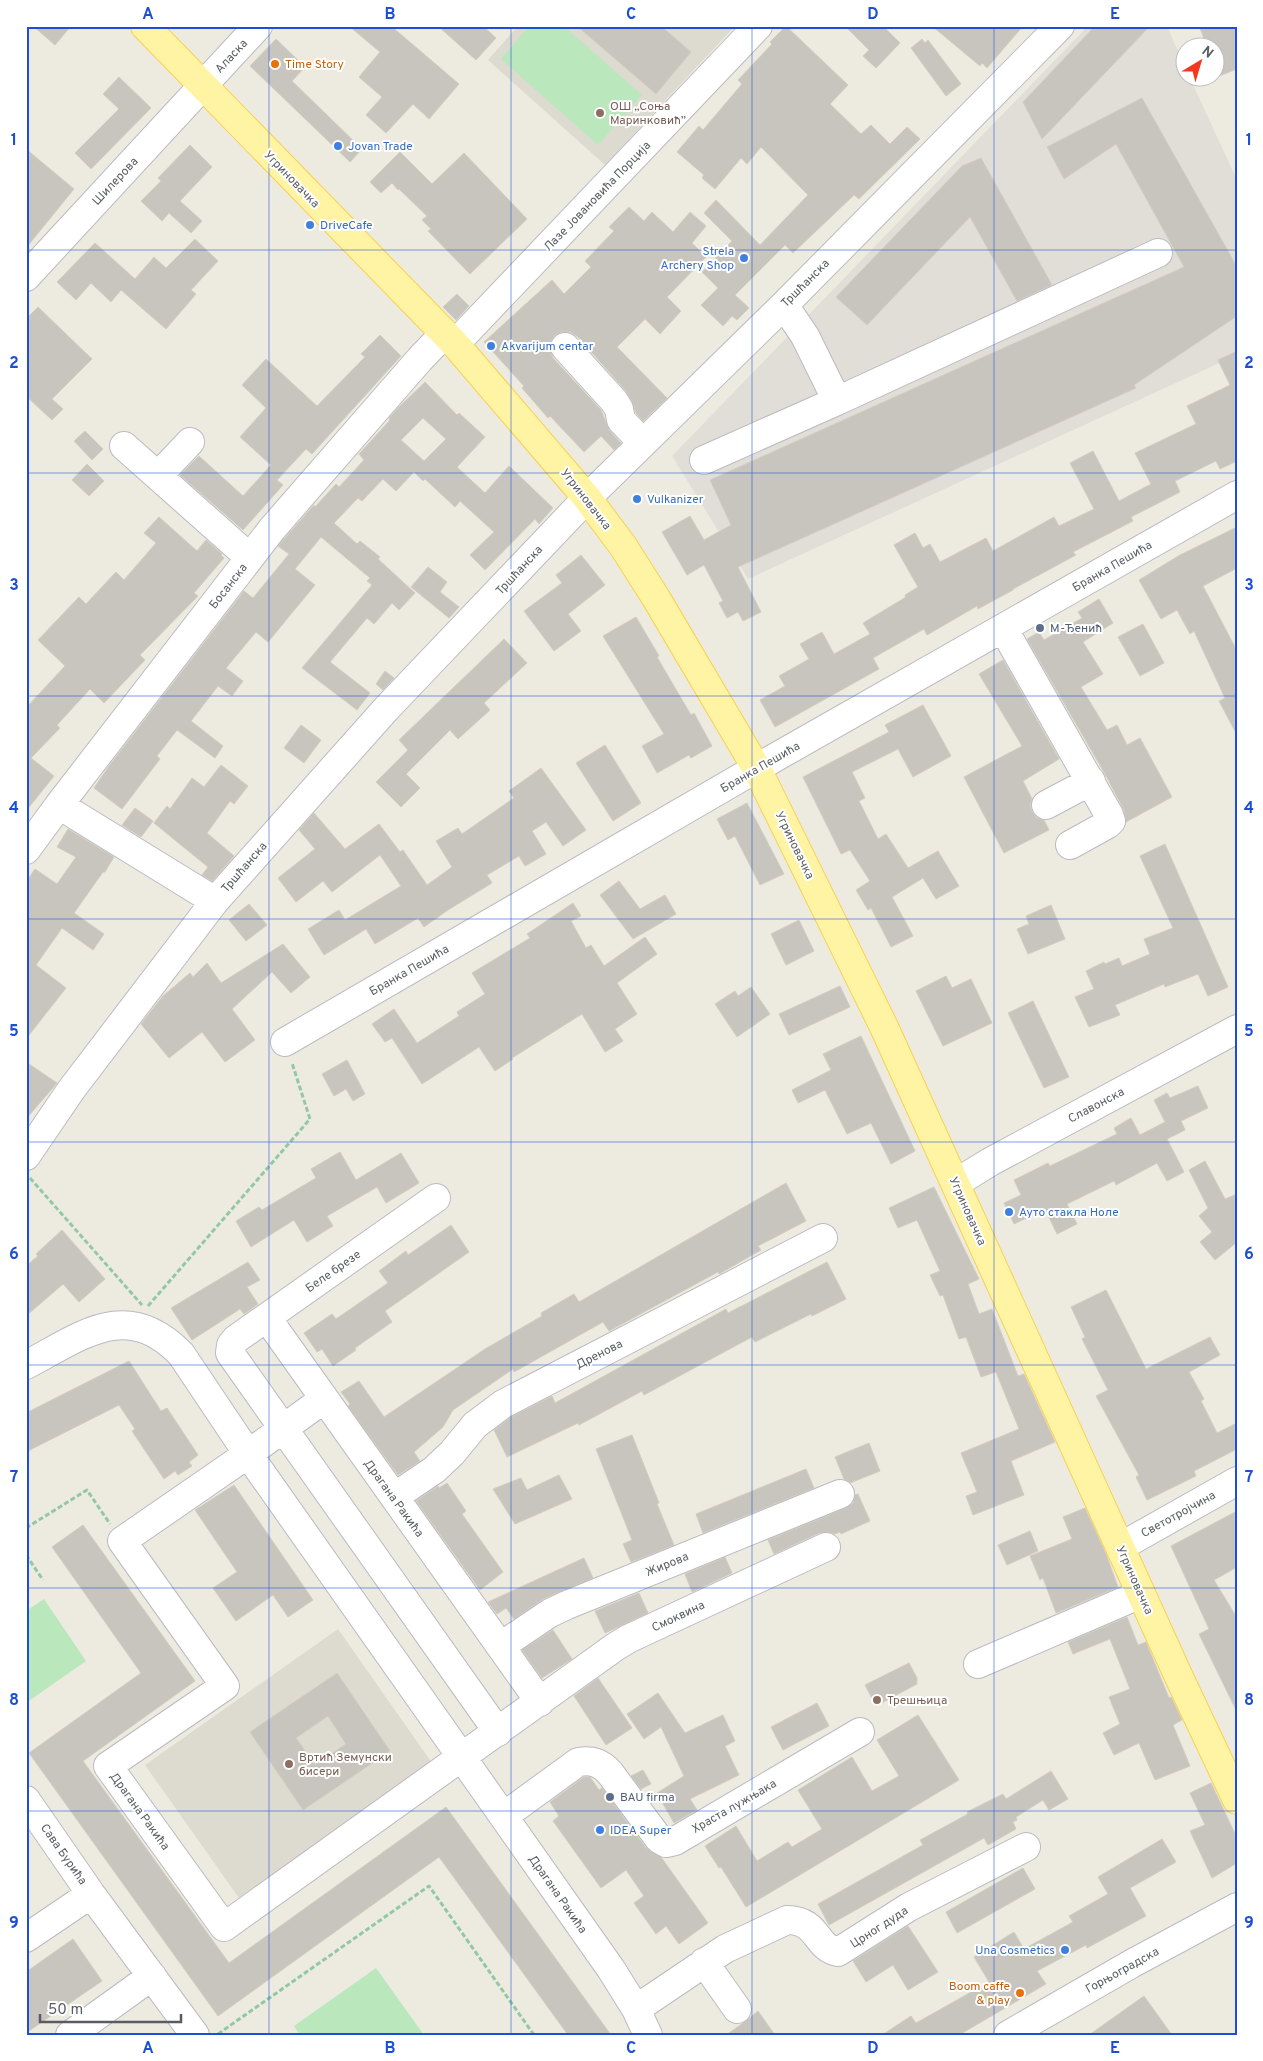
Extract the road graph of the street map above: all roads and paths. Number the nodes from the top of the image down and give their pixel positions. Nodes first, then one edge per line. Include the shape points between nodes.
1 (145, 26) edge
2 (258, 26) edge
3 (758, 26) edge
4 (1060, 26) edge
5 (204, 86) junction
6 (1158, 253) dead end
7 (26, 277) edge
8 (784, 305) junction
9 (450, 339) junction
10 (565, 347) dead end
11 (837, 401) junction
12 (190, 442) dead end
13 (642, 442) junction
14 (124, 446) dead end
15 (704, 460) dead end
16 (158, 476) junction
17 (1237, 495) edge
18 (587, 498) junction
19 (249, 557) junction
20 (1003, 628) junction
21 (757, 769) junction
22 (1091, 781) junction
23 (1046, 805) dead end
24 (43, 815) edge
25 (1070, 845) dead end
26 (26, 850) edge
27 (215, 901) junction
28 (1237, 1029) edge
29 (285, 1042) joint
30 (26, 1156) edge
31 (26, 1174) edge
32 (956, 1183) junction
33 (436, 1198) dead end
34 (822, 1238) dead end
35 (266, 1318) junction
36 (26, 1364) edge
37 (324, 1399) junction
38 (283, 1428) junction
39 (248, 1454) junction
40 (1237, 1481) edge
41 (840, 1494) dead end
42 (394, 1497) junction
43 (26, 1528) edge
44 (122, 1541) junction
45 (826, 1547) dead end
46 (1120, 1547) junction
47 (26, 1555) edge
48 (43, 1580) dead end
49 (1141, 1594) junction
50 (500, 1646) junction
51 (978, 1664) dead end
52 (540, 1702) junction
53 (498, 1732) junction
54 (860, 1732) dead end
55 (462, 1757) junction
56 (26, 1800) edge
57 (1237, 1800) edge
58 (504, 1816) junction
59 (1026, 1847) dead end
60 (91, 1894) junction
61 (1237, 1907) edge
62 (26, 1938) edge
63 (704, 1962) junction
64 (152, 1976) junction
65 (636, 2009) junction
66 (737, 2010) dead end
67 (70, 2035) edge
68 (195, 2035) edge
69 (217, 2035) edge
70 (534, 2035) edge
71 (648, 2035) edge
72 (1008, 2035) edge

1 - 5 main road, Угриновачка
2 - 5 street, Аласка
3 - 9 street, Лазе Јовановића Порција
4 - 8 street, Тршћанска
5 - 7 street, Шилерова
5 - 9 main road, Угриновачка
6 - 11 street
8 - 11 street via 805,336
8 - 13 street, Тршћанска
9 - 18 main road, Угриновачка
9 - 19 street, Босанска via 420,359
10 - 13 street via 614,401 621,420
11 - 15 street
12 - 16 street
13 - 18 street, Тршћанска
14 - 16 street
16 - 19 street
17 - 20 street, Бранка Пешића
18 - 21 main road, Угриновачка via 656,598
18 - 27 street, Тршћанска via 386,709
19 - 24 street, Босанска
20 - 21 street, Бранка Пешића
20 - 22 street
21 - 29 street, Бранка Пешића
21 - 32 main road, Угриновачка via 884,1027
22 - 23 street
22 - 25 street via 1111,821
24 - 26 street, Босанска
24 - 27 street
27 - 30 street, Тршћанска via 71,1090
28 - 32 street, Славонска
29 - 31 path via 310,1119 146,1309
32 - 46 main road, Угриновачка
33 - 35 street, Беле брезе
34 - 42 street, Дренова via 503,1404 475,1425 434,1470
35 - 37 street, Драгана Ракића
35 - 38 street, Беле брезе via 236,1339 230,1353
36 - 39 street, Драгана Ракића via 98,1328 130,1325 147,1330 181,1354
37 - 38 street
37 - 42 street, Драгана Ракића
38 - 39 street
38 - 53 street
39 - 44 street
39 - 55 street, Драгана Ракића
40 - 46 street, Светотројчина
41 - 50 street, Жирова via 567,1605
42 - 50 street, Драгана Ракића
43 - 44 path via 87,1490
44 - 55 street, Драгана Ракића via 225,1686 108,1766 224,1927
45 - 52 street, Смоквина via 628,1640
46 - 49 main road, Угриновачка
47 - 48 path
49 - 51 street
49 - 57 main road, Угриновачка
50 - 52 street, Драгана Ракића
52 - 53 street, Смоквина
53 - 55 street, Смоквина
54 - 58 street, Храста лужњака via 675,1841 666,1843 659,1839 604,1766 591,1760 578,1762
55 - 58 street, Драгана Ракића
56 - 60 street, Сава Бурића
58 - 65 street, Драгана Ракића
59 - 63 street, Црног дуда via 909,1907 838,1952 826,1946 808,1925 798,1920 787,1920 724,1949
60 - 62 street, Сава Бурића
60 - 64 street
61 - 72 street, Горњоградска
63 - 65 street, Црног дуда
63 - 66 street
64 - 67 street
64 - 68 street
65 - 71 street, Драгана Ракића
69 - 70 path via 429,1886

